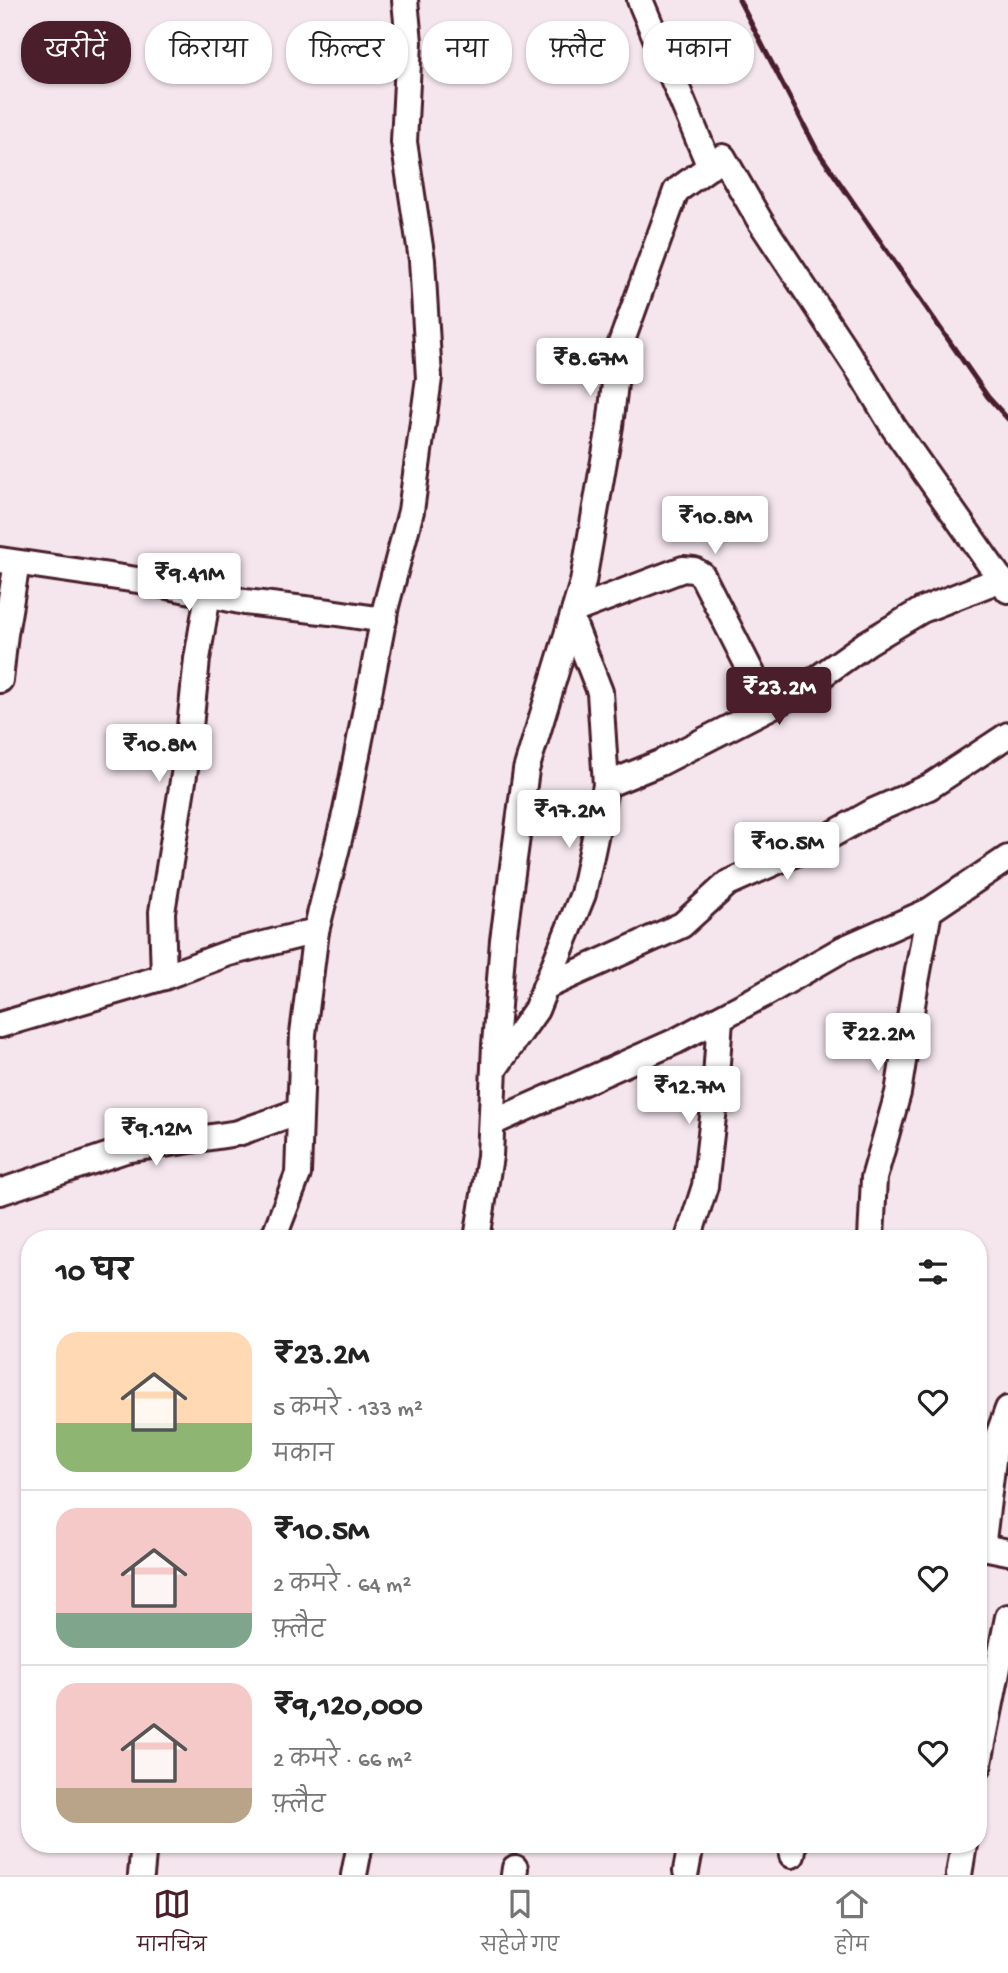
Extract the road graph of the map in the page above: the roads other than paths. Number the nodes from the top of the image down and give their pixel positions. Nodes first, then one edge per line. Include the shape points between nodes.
1 (405, 0) edge
2 (640, 0) edge
3 (710, 167) junction
4 (9, 561) edge
5 (1004, 585) edge
6 (208, 594) junction
7 (573, 615) junction
8 (384, 620) junction
9 (0, 680) edge
10 (769, 707) junction
11 (1008, 735) edge
12 (606, 785) junction
13 (1008, 858) edge
14 (929, 911) junction
15 (316, 931) junction
16 (164, 977) junction
17 (545, 987) junction
18 (720, 1018) junction
19 (0, 1025) edge
20 (494, 1069) junction
21 (300, 1111) junction
22 (492, 1123) junction
23 (0, 1192) edge
24 (276, 1230) edge
25 (478, 1230) edge
26 (691, 1230) edge
27 (871, 1230) edge
28 (1008, 1409) edge
29 (987, 1499) edge
30 (987, 1548) edge
31 (1008, 1552) edge
32 (1008, 1617) edge
33 (987, 1723) edge
34 (143, 1853) edge
35 (358, 1853) edge
36 (689, 1853) edge
37 (962, 1853) edge
38 (686, 1871) dead end
39 (141, 1875) edge
40 (354, 1875) edge
41 (958, 1875) edge

1 - 8 street via 409,42 404,142 422,260 429,378 411,511
2 - 3 street
3 - 5 street via 723,157 894,428
3 - 7 street via 676,191 619,349 606,450
4 - 6 street
4 - 9 street
5 - 10 street via 922,610
6 - 8 street
6 - 16 street via 162,912
7 - 10 street via 683,569 694,570 702,575
7 - 12 street via 600,692
7 - 20 street via 526,770 503,940
8 - 15 street via 346,811
10 - 12 street
11 - 17 street via 929,787 728,883 682,925
12 - 17 street via 583,894
13 - 14 street
14 - 18 street via 843,949
14 - 27 street via 898,1093 874,1178
15 - 16 street via 229,953
15 - 21 street via 303,1034
16 - 19 street
17 - 20 street via 536,1010
18 - 22 street
18 - 26 street via 705,1186
20 - 22 street
21 - 23 street via 238,1133 125,1150
21 - 24 street via 298,1174
22 - 25 street
28 - 29 street via 995,1444
30 - 31 street
32 - 33 street
34 - 39 street
35 - 40 street
36 - 38 street
37 - 41 street

